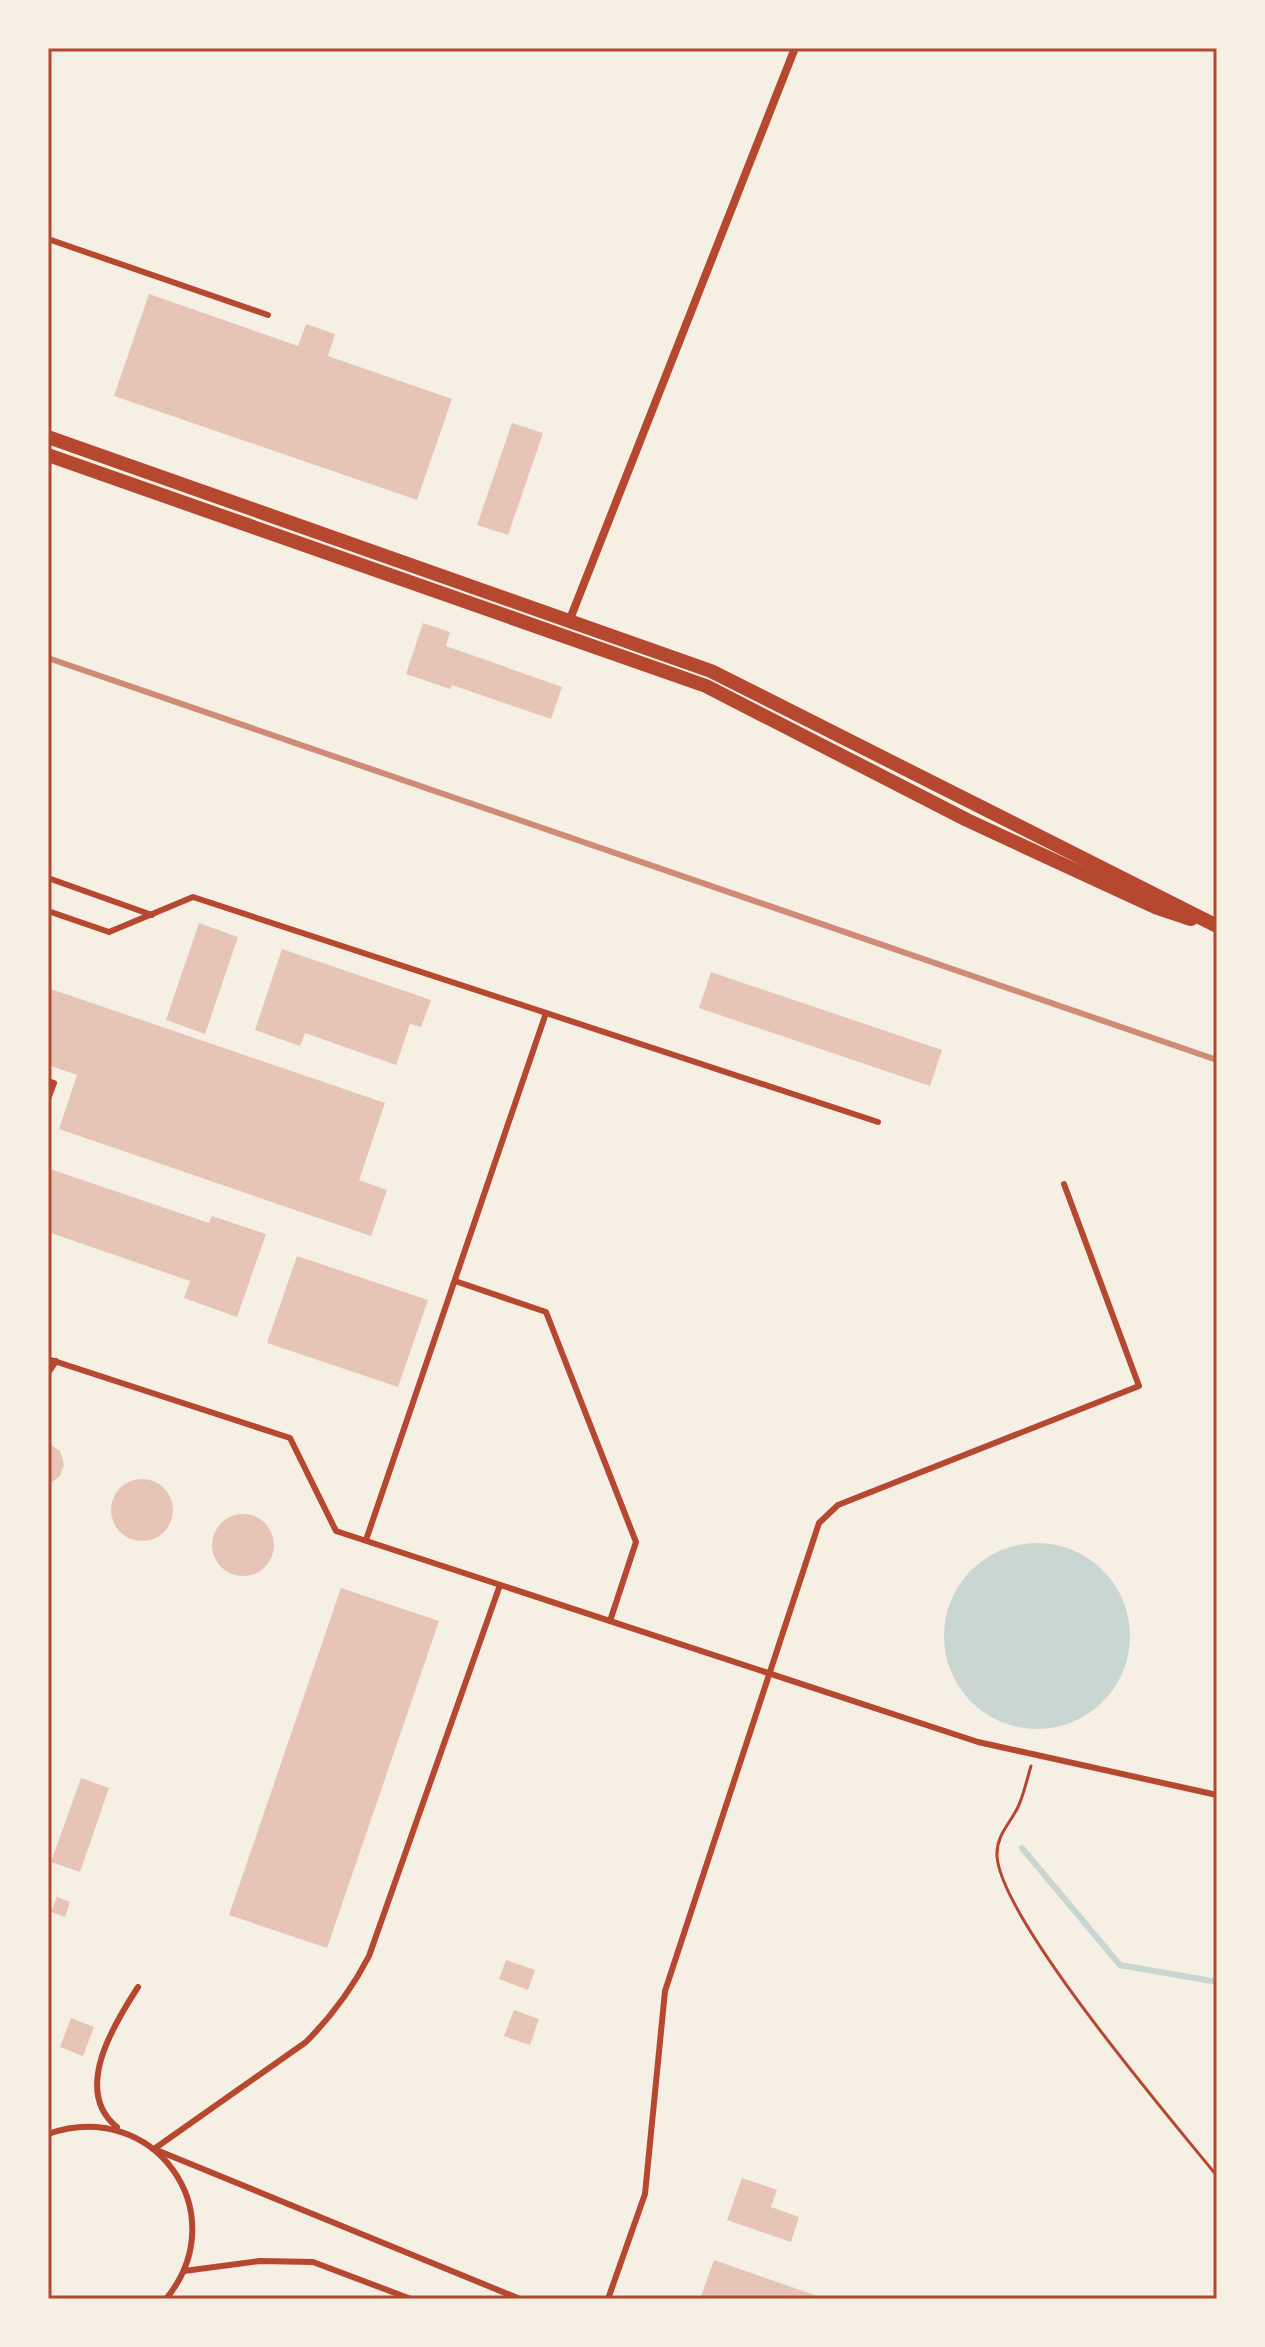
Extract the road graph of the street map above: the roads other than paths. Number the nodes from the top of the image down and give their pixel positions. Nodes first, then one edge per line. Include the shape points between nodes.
1 (795, 48) edge
2 (48, 239) edge
3 (268, 315) dead end
4 (48, 437) edge
5 (48, 455) edge
6 (570, 619) junction
7 (48, 878) edge
8 (48, 911) edge
9 (152, 915) junction
10 (1217, 927) edge
11 (546, 1013) junction
12 (48, 1081) edge
13 (48, 1099) edge
14 (878, 1122) dead end
15 (1064, 1184) dead end
16 (455, 1281) junction
17 (48, 1359) edge
18 (56, 1361) junction
19 (48, 1373) edge
20 (366, 1540) junction
21 (500, 1585) junction
22 (610, 1621) junction
23 (770, 1673) junction
24 (1217, 1795) edge
25 (138, 1987) dead end
26 (121, 2131) junction
27 (48, 2134) edge
28 (154, 2149) junction
29 (184, 2271) junction
30 (166, 2299) edge
31 (411, 2299) edge
32 (520, 2299) edge
33 (607, 2299) edge

1 - 6 street
2 - 3 lane
4 - 6 street
5 - 10 street via 706,686 967,820 1155,907
6 - 10 street via 756,692
7 - 9 lane
8 - 9 lane via 109,932
9 - 11 lane via 193,897
11 - 14 lane
11 - 16 lane
12 - 13 lane via 54,1083
15 - 23 lane via 1139,1386 828,1512 819,1523
16 - 20 lane
16 - 22 lane via 546,1312 636,1542
17 - 18 lane
18 - 19 lane
18 - 20 lane via 290,1438 336,1531
20 - 21 lane
21 - 22 lane
21 - 28 lane via 357,1980 327,2021 289,2056
22 - 23 lane
23 - 24 lane via 978,1742
23 - 33 lane via 665,1991 645,2194
25 - 26 lane via 108,2041 97,2084 103,2111
26 - 27 lane via 83,2125
26 - 28 lane
28 - 29 lane via 174,2170 187,2196 192,2234
28 - 32 lane
29 - 30 lane
29 - 31 lane via 260,2261 313,2262

